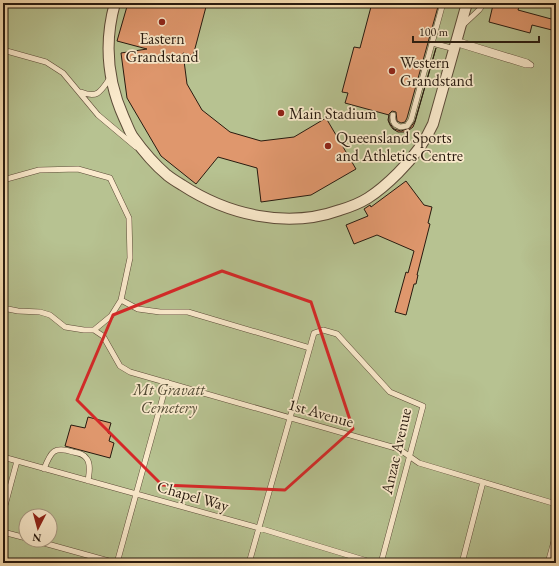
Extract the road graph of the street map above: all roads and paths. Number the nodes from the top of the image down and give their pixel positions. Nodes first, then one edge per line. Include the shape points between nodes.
1 (115, 3) edge
2 (443, 3) edge
3 (467, 3) edge
4 (484, 3) edge
5 (461, 26) junction
6 (432, 43) junction
7 (456, 46) junction
8 (3, 50) edge
9 (111, 78) junction
10 (80, 92) junction
11 (393, 115) dead end
12 (150, 158) junction
13 (3, 180) edge
14 (121, 300) junction
15 (3, 308) edge
16 (94, 330) junction
17 (310, 348) junction
18 (167, 382) junction
19 (290, 418) junction
20 (3, 457) edge
21 (409, 457) junction
22 (17, 461) junction
23 (44, 469) junction
24 (88, 481) junction
25 (484, 482) junction
26 (137, 494) junction
27 (556, 504) edge
28 (3, 513) edge
29 (259, 528) junction
30 (3, 532) edge
31 (556, 534) edge
32 (18, 536) edge
33 (58, 547) edge
34 (116, 563) edge
35 (249, 563) edge
36 (374, 563) edge
37 (381, 563) edge
38 (462, 563) edge
39 (548, 563) edge

1 - 9 street via 108,32
2 - 6 lane
3 - 5 street
4 - 5 lane
5 - 7 street
6 - 7 lane
6 - 11 lane via 410,124 403,128 396,126
7 - 7 lane via 462,42 531,65 526,65
7 - 12 street via 439,107 428,135 407,164 385,186 350,207 307,218 261,217 215,203 193,192 168,176
8 - 10 lane via 46,62 63,73
9 - 10 lane via 96,94
9 - 12 street via 118,105 132,136
10 - 12 lane via 98,115
13 - 14 lane via 39,170 78,169 110,178 129,218 130,258
14 - 16 lane via 111,316
14 - 17 lane via 138,309 188,312
15 - 16 lane via 40,312 50,315 65,327
16 - 18 lane, 1st Avenue via 103,336 120,366 130,372
17 - 19 lane
17 - 21 lane, Anzac Avenue via 314,333 323,330 337,334 390,392 423,406
18 - 19 lane, 1st Avenue
18 - 26 lane
19 - 21 lane, 1st Avenue via 399,449
19 - 29 lane
20 - 22 lane, Chapel Way
21 - 25 lane, 1st Avenue via 419,463
21 - 37 lane, Anzac Avenue
22 - 23 lane, Chapel Way
22 - 28 lane
23 - 24 lane, Chapel Way
23 - 24 lane via 51,453 62,449 84,455 89,464
24 - 26 lane, Chapel Way
25 - 27 lane, 1st Avenue
25 - 38 lane
26 - 29 lane, Chapel Way
26 - 34 lane
29 - 35 lane
29 - 36 lane, Chapel Way
30 - 32 lane
31 - 39 lane
33 - 34 lane

